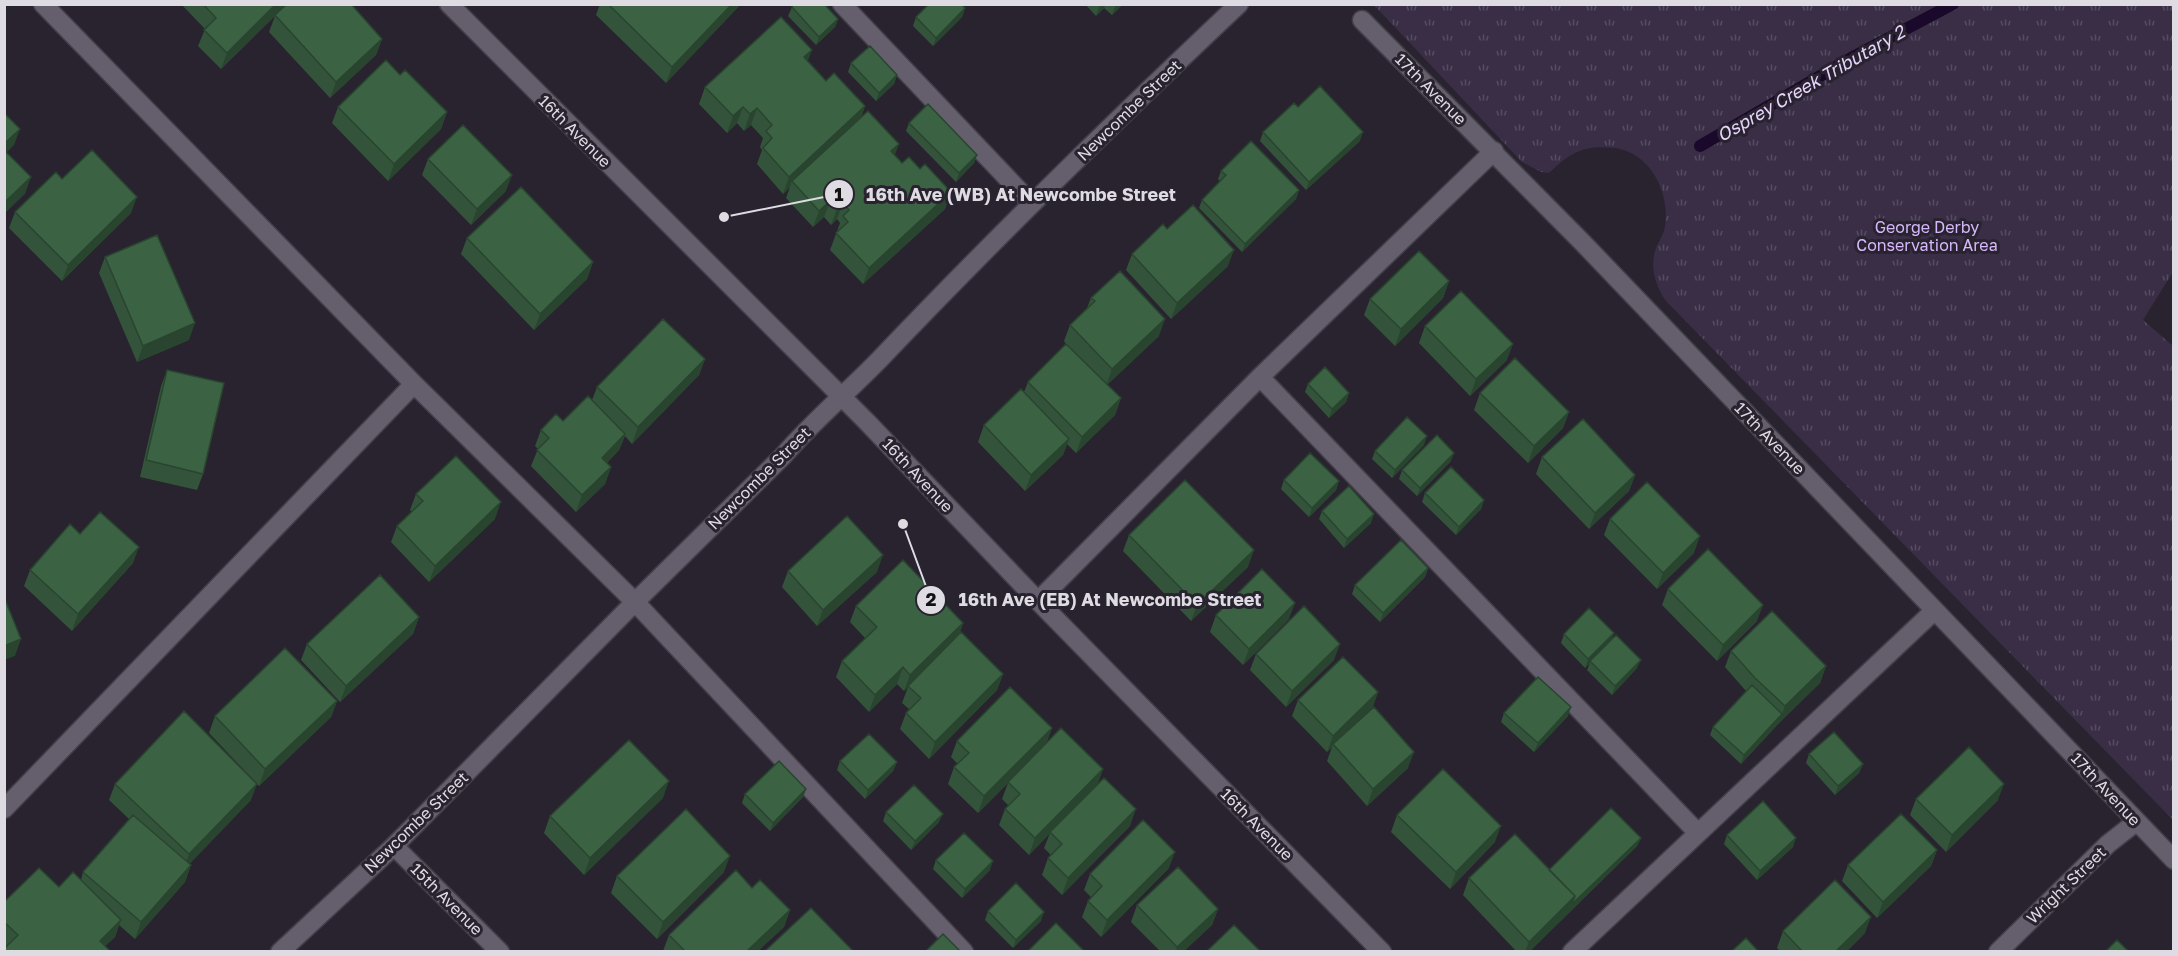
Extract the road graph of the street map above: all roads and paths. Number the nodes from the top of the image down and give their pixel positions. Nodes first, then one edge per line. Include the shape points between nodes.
1 (43, 4) edge
2 (449, 4) edge
3 (842, 4) edge
4 (1239, 4) edge
5 (1362, 20) dead end
6 (1494, 151) junction
7 (1031, 203) junction
8 (1260, 377) junction
9 (414, 384) junction
10 (843, 398) junction
11 (1038, 601) junction
12 (635, 602) junction
13 (1934, 611) junction
14 (4, 809) edge
15 (2136, 822) junction
16 (1697, 832) junction
17 (394, 846) junction
18 (2174, 860) edge
19 (280, 951) edge
20 (500, 951) edge
21 (964, 951) edge
22 (1382, 951) edge
23 (1572, 951) edge
24 (1998, 951) edge

1 - 9 street
2 - 10 street, 16th Avenue
3 - 7 street
4 - 7 street, Newcombe Street
5 - 6 street, 17th Avenue
6 - 8 street
6 - 13 street, 17th Avenue
7 - 10 street, Newcombe Street
8 - 11 street
8 - 16 street
9 - 12 street
9 - 14 street
10 - 11 street, 16th Avenue
10 - 12 street, Newcombe Street via 802,434
11 - 22 street, 16th Avenue
12 - 17 street, Newcombe Street
12 - 21 street
13 - 15 street, 17th Avenue
13 - 16 street
15 - 18 street, 17th Avenue
15 - 24 street, Wright Street via 2108,844
16 - 23 street
17 - 19 street, Newcombe Street
17 - 20 street, 15th Avenue

